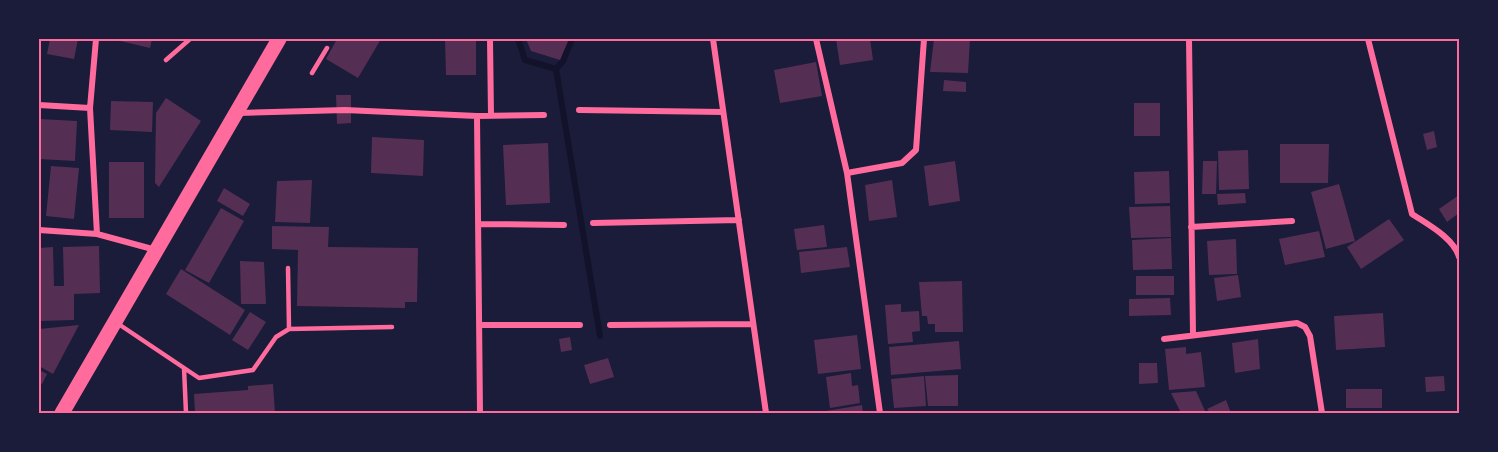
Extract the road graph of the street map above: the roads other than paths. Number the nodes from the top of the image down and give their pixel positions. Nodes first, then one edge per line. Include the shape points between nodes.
1 (96, 39) edge
2 (190, 39) edge
3 (279, 39) edge
4 (490, 39) edge
5 (712, 39) edge
6 (816, 39) edge
7 (924, 39) edge
8 (1189, 39) edge
9 (1368, 39) edge
10 (327, 48) dead end
11 (166, 60) dead end
12 (312, 73) dead end
13 (39, 105) edge
14 (90, 108) junction
15 (579, 110) dead end
16 (723, 112) junction
17 (237, 113) junction
18 (544, 115) dead end
19 (477, 116) junction
20 (491, 116) junction
21 (847, 173) junction
22 (739, 220) junction
23 (1292, 220) dead end
24 (593, 223) dead end
25 (478, 224) junction
26 (564, 225) dead end
27 (1191, 226) junction
28 (39, 231) edge
29 (97, 234) junction
30 (156, 250) junction
31 (1459, 257) edge
32 (288, 268) dead end
33 (114, 322) junction
34 (752, 324) junction
35 (479, 325) junction
36 (580, 325) dead end
37 (610, 325) dead end
38 (392, 327) dead end
39 (289, 329) junction
40 (1193, 334) junction
41 (1164, 339) dead end
42 (184, 368) junction
43 (62, 413) edge
44 (186, 413) edge
45 (480, 413) edge
46 (766, 413) edge
47 (880, 413) edge
48 (1322, 413) edge

1 - 14 street
2 - 11 lane
3 - 17 main road
4 - 20 street
5 - 16 street
6 - 21 street
7 - 21 street via 916,150 902,164
8 - 27 street
9 - 31 street via 1412,214 1443,236
10 - 12 lane
13 - 14 street
14 - 29 street
15 - 16 street
16 - 22 street
17 - 19 street via 345,110
17 - 30 main road
18 - 20 street
19 - 20 street
19 - 25 street
21 - 47 street
22 - 24 street
22 - 34 street
23 - 27 street
25 - 26 street
25 - 35 street
27 - 40 street
28 - 29 street
29 - 30 street
30 - 33 main road
32 - 39 lane
33 - 42 lane
33 - 43 main road
34 - 37 street
34 - 46 street
35 - 36 street
35 - 45 street
38 - 39 lane
39 - 42 lane via 276,337 253,370 199,378
40 - 41 street
40 - 48 street via 1297,323 1305,327 1310,336
42 - 44 lane

